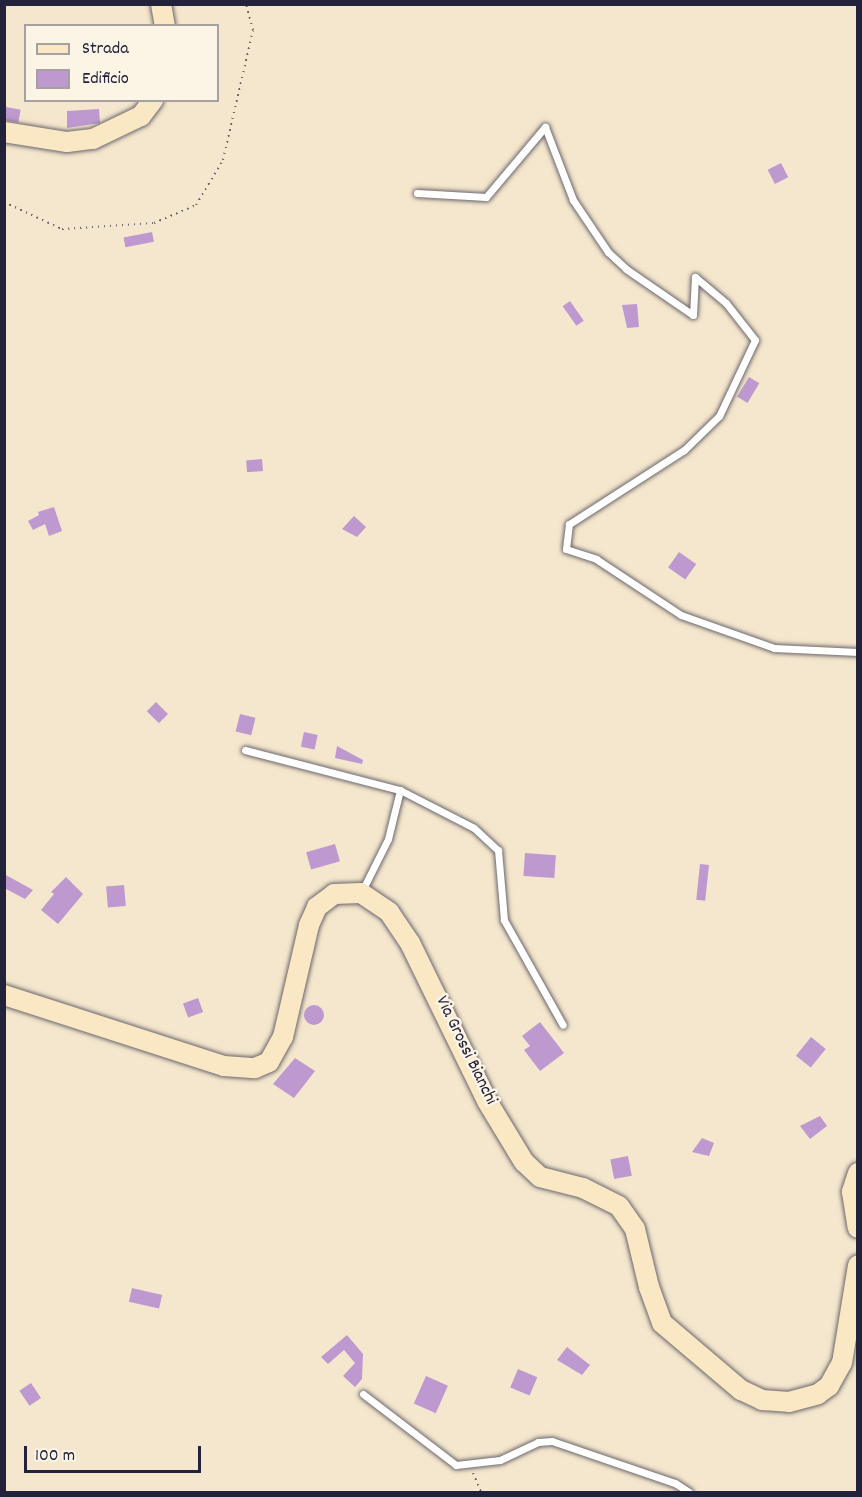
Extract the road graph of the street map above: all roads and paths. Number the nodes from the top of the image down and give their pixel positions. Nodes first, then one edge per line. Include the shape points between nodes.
1 (161, 4) edge
2 (246, 4) edge
3 (165, 24) edge
4 (152, 102) edge
5 (4, 132) edge
6 (417, 193) dead end
7 (4, 202) edge
8 (858, 652) edge
9 (245, 750) dead end
10 (400, 790) junction
11 (361, 894) junction
12 (4, 995) edge
13 (562, 1026) dead end
14 (858, 1173) edge
15 (858, 1228) edge
16 (858, 1265) edge
17 (363, 1394) dead end
18 (469, 1464) junction
19 (481, 1492) edge
20 (689, 1492) edge

1 - 3 main road
2 - 7 path via 253,30 222,160 196,205 154,223 62,229
4 - 5 main road via 141,116 93,139 67,142
6 - 8 lane via 486,197 545,128 573,200 614,258 693,315 694,277 726,303 755,340 718,416 684,450 569,524 566,549 596,559 681,615 774,648
9 - 10 lane
10 - 11 lane via 388,839
10 - 13 lane via 474,828 498,850 504,920
11 - 12 main road via 334,894 317,907 309,925 283,1037 269,1062 255,1068 224,1066
11 - 16 main road, Via Grossi Bianchi via 389,912 410,943 487,1101 524,1162 540,1177 583,1188 619,1206 635,1229 662,1323 741,1390 762,1400 789,1402 818,1394 829,1386 842,1363
14 - 15 main road via 852,1192
17 - 18 lane via 456,1465
18 - 19 path
18 - 20 lane via 500,1460 537,1442 552,1441 675,1483

